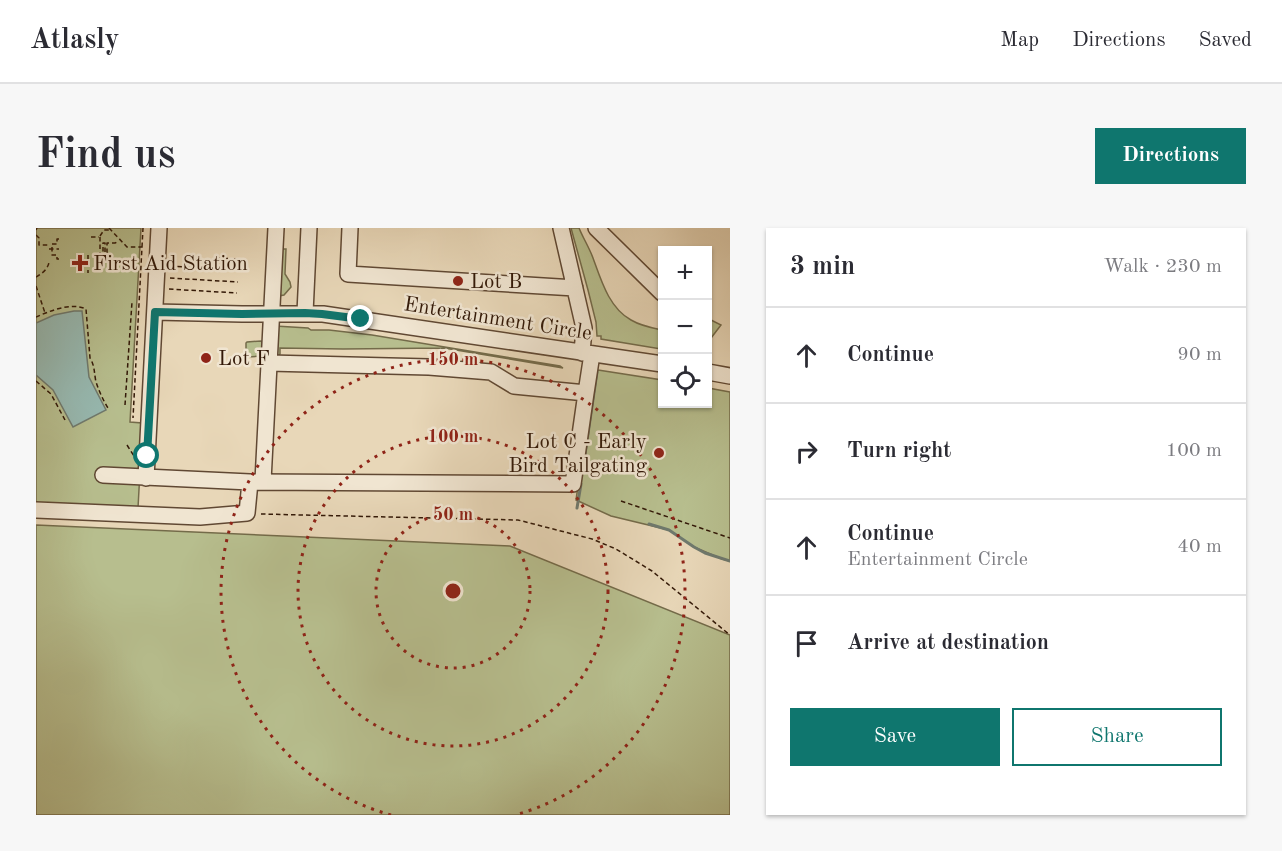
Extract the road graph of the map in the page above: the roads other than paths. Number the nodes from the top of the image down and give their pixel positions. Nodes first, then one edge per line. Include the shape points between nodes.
1 (159, 228) edge
2 (276, 228) edge
3 (309, 228) edge
4 (350, 228) edge
5 (561, 228) edge
6 (596, 228) edge
7 (575, 288) junction
8 (658, 288) edge
9 (155, 312) junction
10 (271, 313) junction
11 (305, 313) junction
12 (587, 353) junction
13 (269, 363) junction
14 (658, 363) edge
15 (712, 373) edge
16 (730, 376) edge
17 (586, 393) junction
18 (103, 475) dead end
19 (146, 477) junction
20 (256, 481) junction
21 (36, 510) edge

1 - 9 street
2 - 10 street
3 - 11 street
4 - 7 street via 348,274
5 - 7 street
6 - 8 street
7 - 12 street
9 - 10 street, Entertainment Circle
9 - 19 street
10 - 11 street, Entertainment Circle
10 - 13 street
11 - 12 street, Entertainment Circle
12 - 14 street, Entertainment Circle
12 - 17 street
13 - 17 street via 491,372 514,386
13 - 20 street
15 - 16 street
17 - 20 street via 573,484
18 - 19 street
19 - 20 street
20 - 21 street via 247,513 200,517

